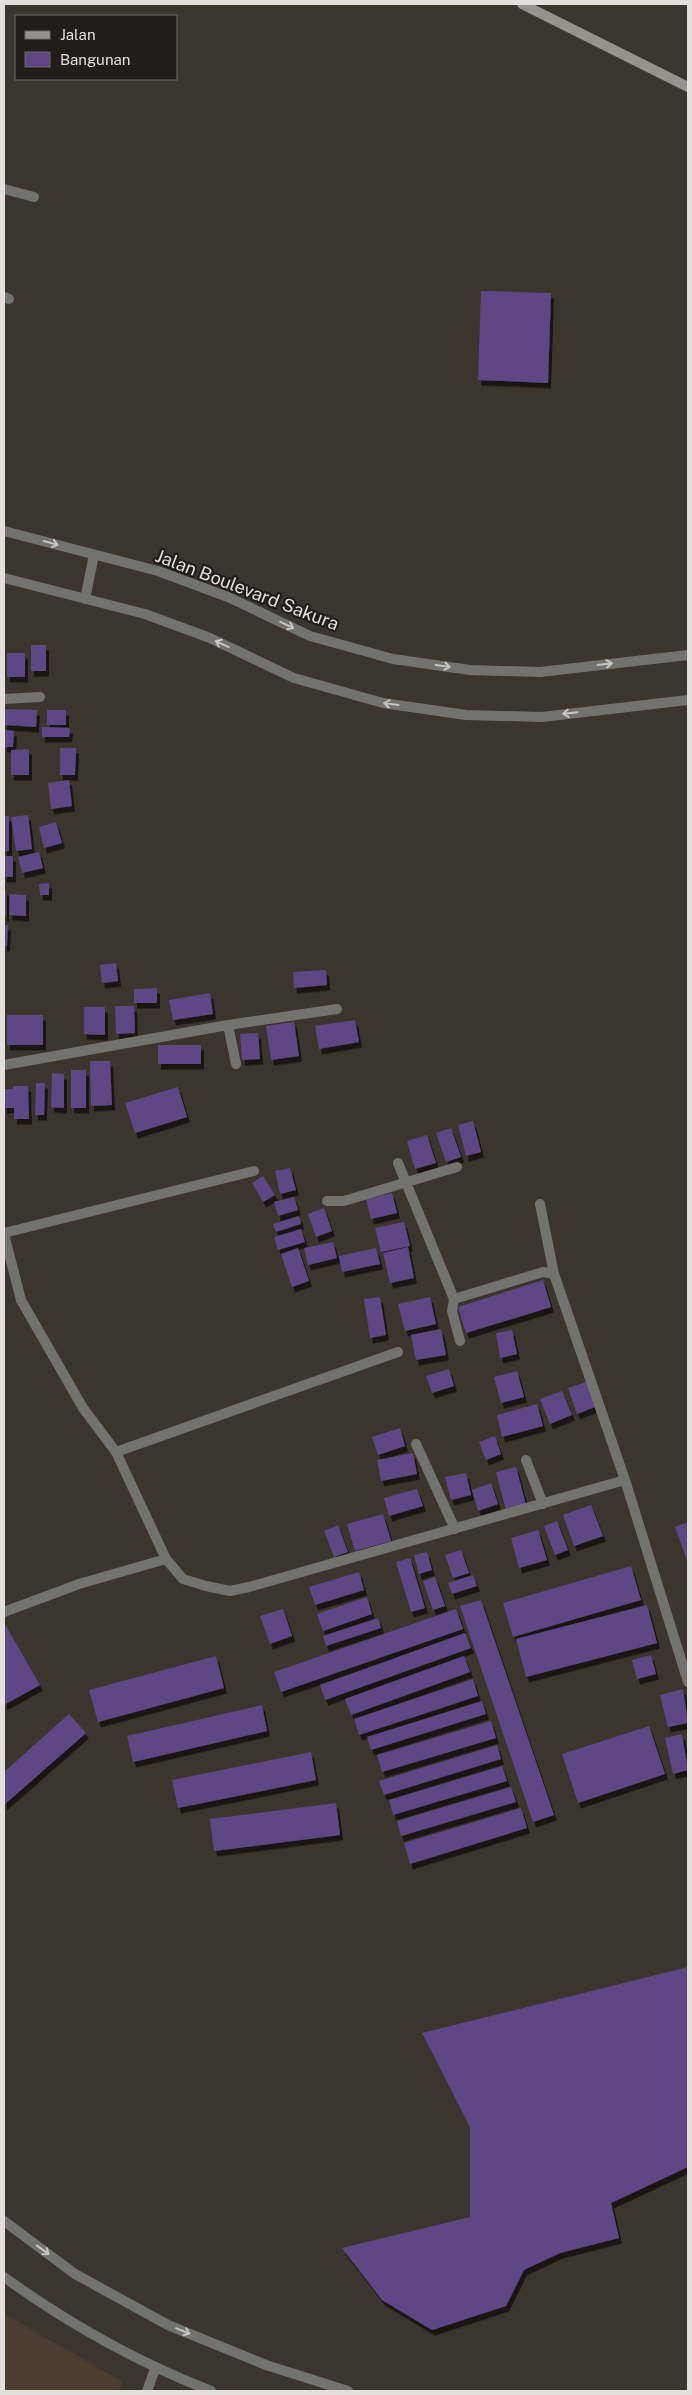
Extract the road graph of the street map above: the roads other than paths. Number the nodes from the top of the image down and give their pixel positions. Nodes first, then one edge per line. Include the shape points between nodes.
1 (522, 4) edge
2 (688, 87) edge
3 (4, 189) edge
4 (34, 197) dead end
5 (4, 531) edge
6 (94, 555) junction
7 (4, 578) edge
8 (85, 599) junction
9 (688, 655) edge
10 (40, 697) dead end
11 (4, 699) edge
12 (688, 700) edge
13 (337, 1009) dead end
14 (228, 1025) junction
15 (236, 1064) dead end
16 (4, 1065) edge
17 (398, 1163) dead end
18 (457, 1167) dead end
19 (254, 1172) dead end
20 (405, 1184) junction
21 (327, 1201) dead end
22 (540, 1204) dead end
23 (4, 1234) edge
24 (554, 1274) junction
25 (454, 1299) junction
26 (460, 1341) dead end
27 (398, 1352) dead end
28 (416, 1444) dead end
29 (116, 1452) junction
30 (526, 1460) dead end
31 (625, 1480) junction
32 (544, 1504) junction
33 (455, 1529) junction
34 (166, 1559) junction
35 (4, 1612) edge
36 (688, 1682) edge
37 (4, 2221) edge
38 (4, 2277) edge
39 (155, 2369) junction
40 (147, 2391) edge
41 (211, 2391) edge
42 (348, 2391) edge

1 - 2 main road
3 - 4 street
5 -> 6 street, Jalan Boulevard Sakura
6 - 8 street
6 -> 9 street, Jalan Boulevard Sakura via 158,571 228,597 310,636 392,659 470,670 540,672
7 - 8 street
12 -> 8 street via 542,717 466,715 383,703 294,678 210,638 145,614
10 - 11 street
13 - 14 street
14 - 15 street
14 - 16 street
17 - 20 street
18 - 20 street
19 - 23 street
20 - 21 street via 344,1201
20 - 25 street
22 - 24 street
23 - 29 street via 20,1300 83,1408
24 - 25 street via 543,1272
24 - 31 street
25 - 26 street via 452,1311
27 - 29 street
28 - 33 street
29 - 34 street
30 - 32 street
31 - 32 street
31 - 36 street
32 - 33 street
33 - 34 street via 230,1591 183,1579
34 - 35 street via 79,1584
37 -> 42 street via 75,2274 168,2325 266,2365
38 - 39 street via 51,2312
39 - 40 street
39 - 41 street

